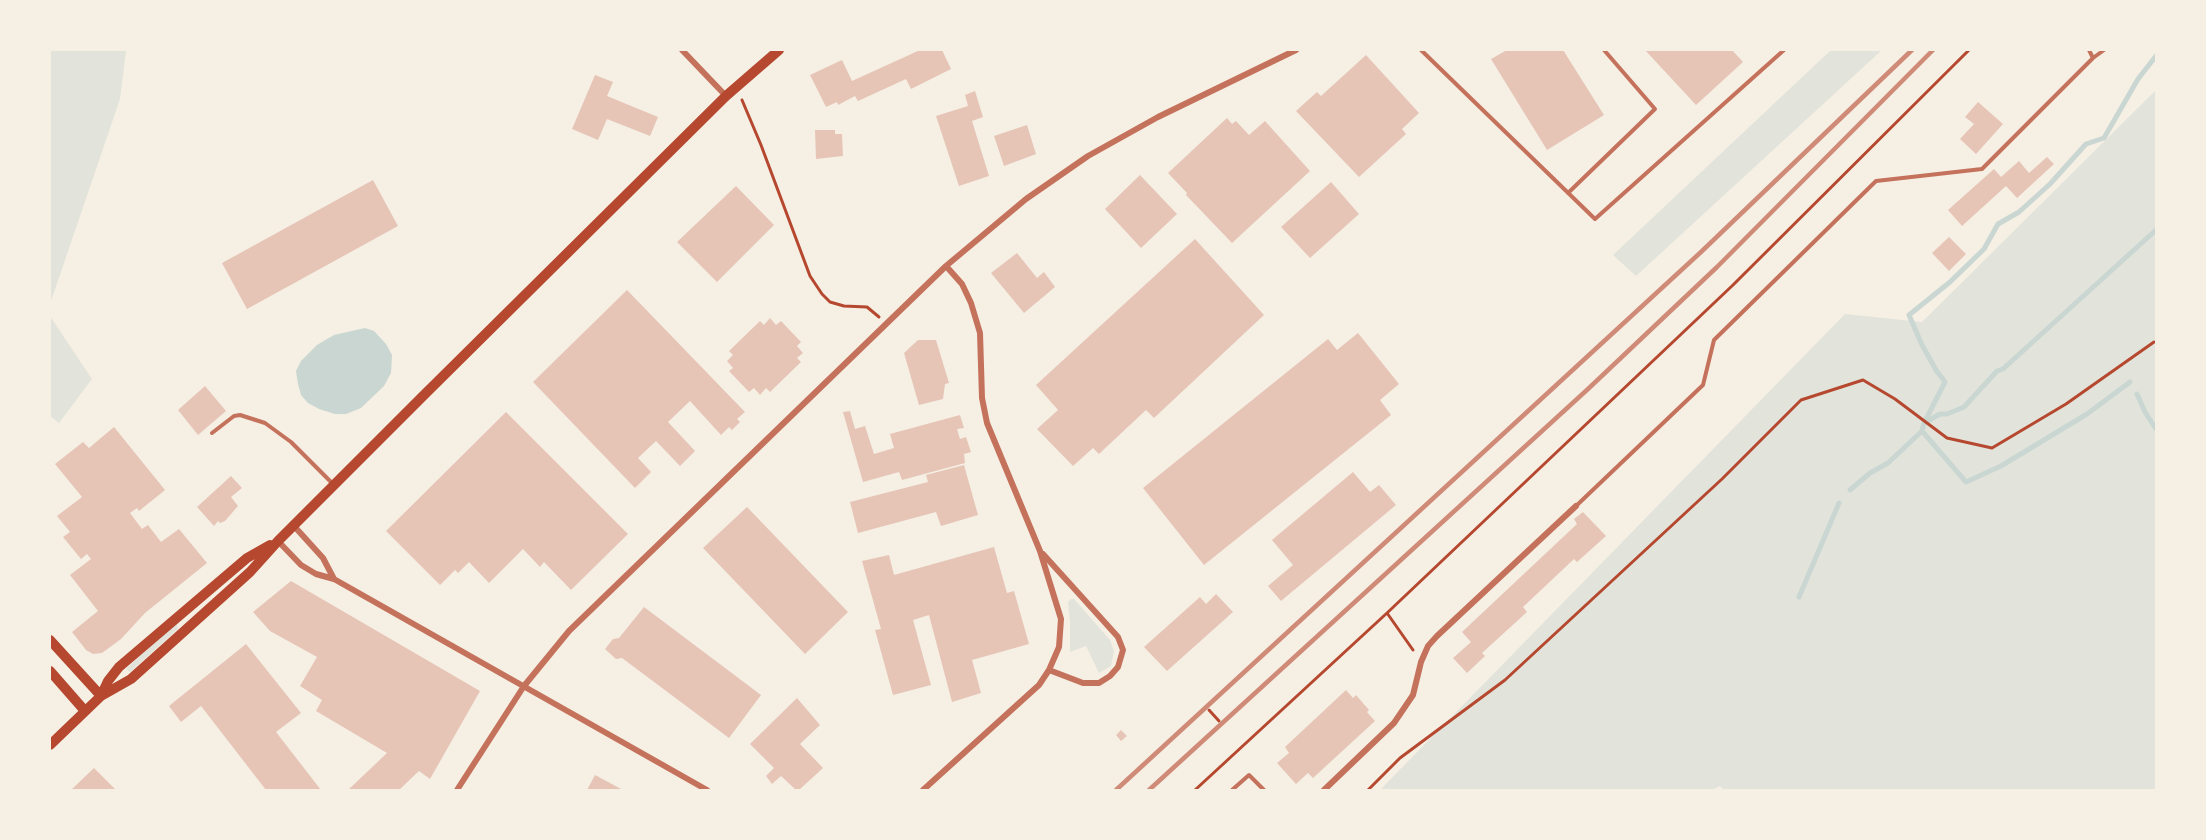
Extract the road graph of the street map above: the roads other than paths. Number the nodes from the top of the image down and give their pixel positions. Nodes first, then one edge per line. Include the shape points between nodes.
1 (682, 50) edge
2 (779, 50) edge
3 (1296, 50) edge
4 (1421, 50) edge
5 (1604, 50) edge
6 (1784, 50) edge
7 (2089, 50) edge
8 (2104, 50) edge
9 (2093, 58) junction
10 (726, 96) junction
11 (1568, 193) junction
12 (946, 266) junction
13 (212, 433) dead end
14 (334, 485) junction
15 (1576, 506) joint
16 (294, 526) junction
17 (278, 541) junction
18 (1040, 551) junction
19 (334, 579) junction
20 (50, 640) edge
21 (1049, 670) junction
22 (50, 671) edge
23 (524, 686) junction
24 (101, 696) junction
25 (85, 711) junction
26 (50, 745) edge
27 (456, 790) edge
28 (707, 790) edge
29 (923, 790) edge
30 (1232, 790) edge
31 (1264, 790) edge
32 (1324, 790) edge

1 - 10 street
2 - 10 main road
3 - 12 street via 1150,121 1088,156 1026,198
4 - 11 lane
5 - 11 lane via 1654,109
6 - 11 lane via 1595,219
7 - 9 lane
8 - 9 lane
9 - 15 lane via 1982,170 1876,181 1714,340 1703,385
10 - 14 main road
12 - 18 street via 962,284 971,303 980,333 982,398 987,423
12 - 23 street via 569,631
13 - 14 lane via 234,416 265,423 291,441
14 - 16 main road
15 - 32 street via 1428,646 1413,695 1394,723
16 - 17 main road
16 - 19 street via 323,558
17 - 19 street via 301,565
17 - 24 main road via 237,585 130,679
17 - 24 main road via 247,558 119,667
18 - 21 street via 1061,619 1059,647
18 - 21 street via 1118,637 1123,650 1118,667 1099,682 1083,683
19 - 23 street
20 - 24 main road
21 - 29 street via 1039,684
22 - 25 main road
23 - 27 street
23 - 28 street
24 - 25 main road
25 - 26 main road
30 - 31 lane via 1249,775

